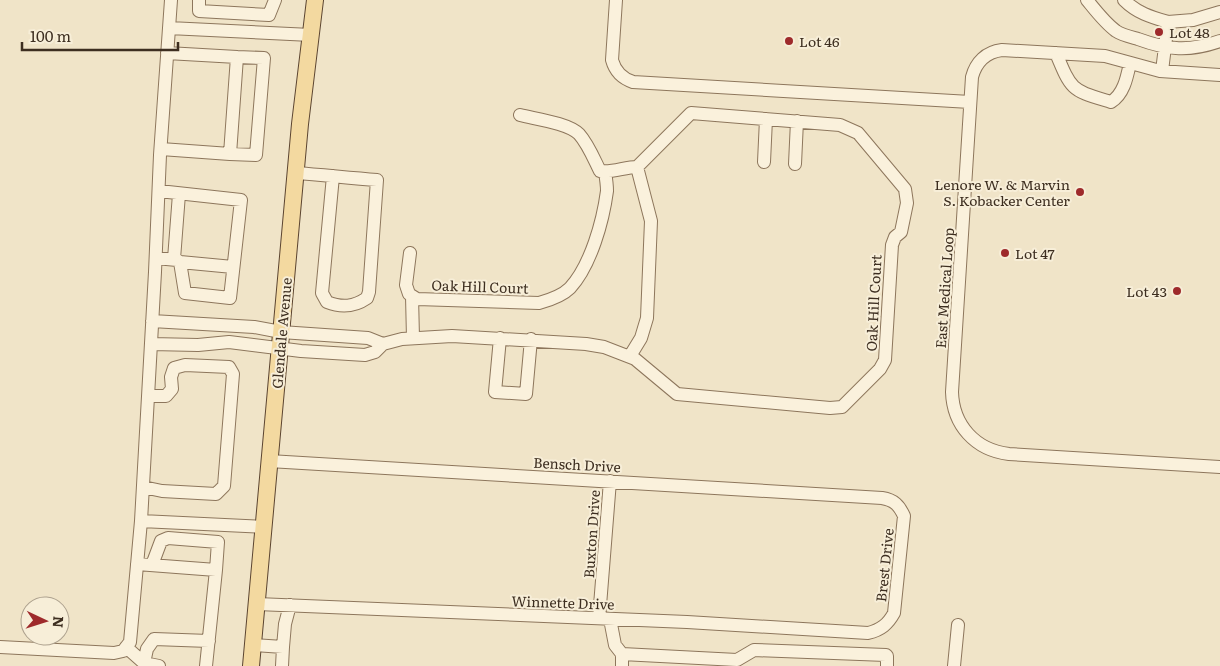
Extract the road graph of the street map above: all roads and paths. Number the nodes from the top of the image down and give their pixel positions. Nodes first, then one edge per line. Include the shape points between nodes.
1 (171, 0) edge
2 (199, 0) edge
3 (275, 0) edge
4 (315, 0) edge
5 (616, 0) edge
6 (1087, 0) edge
7 (1124, 0) edge
8 (1220, 12) edge
9 (1168, 22) junction
10 (169, 28) junction
11 (311, 34) junction
12 (1220, 41) edge
13 (1165, 48) junction
14 (167, 54) junction
15 (1056, 54) junction
16 (237, 57) junction
17 (1130, 63) junction
18 (1162, 71) junction
19 (1220, 75) edge
20 (970, 102) junction
21 (520, 114) dead end
22 (766, 119) junction
23 (797, 121) junction
24 (160, 149) junction
25 (230, 154) junction
26 (764, 162) dead end
27 (795, 164) dead end
28 (637, 166) junction
29 (605, 172) junction
30 (296, 173) junction
31 (333, 176) junction
32 (159, 191) junction
33 (179, 194) junction
34 (410, 253) dead end
35 (156, 258) junction
36 (177, 261) junction
37 (233, 267) junction
38 (412, 296) junction
39 (152, 322) junction
40 (281, 332) junction
41 (413, 338) junction
42 (500, 338) junction
43 (531, 339) junction
44 (151, 344) junction
45 (383, 344) junction
46 (279, 349) junction
47 (630, 356) junction
48 (148, 396) junction
49 (269, 461) junction
50 (1220, 467) edge
51 (610, 481) junction
52 (143, 487) junction
53 (882, 498) joint
54 (141, 521) junction
55 (264, 527) junction
56 (137, 564) junction
57 (152, 565) junction
58 (216, 570) junction
59 (257, 604) junction
60 (290, 606) junction
61 (604, 619) junction
62 (958, 625) dead end
63 (868, 633) joint
64 (209, 641) junction
65 (253, 645) junction
66 (0, 646) edge
67 (126, 647) junction
68 (283, 648) junction
69 (622, 660) edge
70 (745, 660) edge
71 (144, 663) junction
72 (159, 666) edge
73 (206, 666) edge
74 (251, 666) edge
75 (282, 666) edge
76 (887, 666) edge
77 (954, 666) edge

1 - 10 street
2 - 3 street via 199,12 269,14
4 - 11 main road, Glendale Avenue
5 - 20 street via 612,60 619,74 633,82
6 - 13 street via 1117,32
7 - 9 street via 1145,16
8 - 9 street via 1193,20
9 - 13 street
10 - 11 street
10 - 14 street
11 - 30 main road, Glendale Avenue
12 - 13 street via 1193,48
13 - 18 street
14 - 16 street
14 - 24 street
15 - 17 street, East Medical Loop via 1105,56
15 - 17 street via 1067,81 1079,92 1111,102 1119,97
15 - 20 street, East Medical Loop via 1006,50 989,53 974,68
16 - 25 street
16 - 25 street via 264,58 260,122 256,155
17 - 18 street, East Medical Loop
18 - 19 street, East Medical Loop
20 - 50 street, East Medical Loop via 952,392 954,411 964,430 982,446 1004,453
21 - 29 street via 565,126 578,133 600,172
22 - 23 street, Oak Hill Court
22 - 26 street
22 - 28 street, Oak Hill Court via 691,113
23 - 27 street
23 - 47 street, Oak Hill Court via 840,125 858,133 905,189 907,203 900,232 892,245 885,360 880,369 842,407 830,408 677,394
24 - 25 street
24 - 32 street
28 - 29 street
28 - 47 street via 652,221 648,318
29 - 38 street, Oak Hill Court via 607,190 594,247 577,279 562,294 539,302 417,299
30 - 31 street
30 - 40 main road, Glendale Avenue
31 - 31 street via 377,180 369,292 367,298 351,306 327,302 322,293
32 - 33 street
32 - 35 street
33 - 36 street
33 - 37 street via 241,200
34 - 38 street, Oak Hill Court via 406,285
35 - 36 street
35 - 39 street
36 - 37 street
36 - 37 street via 185,293 230,298
38 - 41 street, Oak Hill Court
39 - 40 street, Oak Hill Court via 254,327
39 - 44 street
40 - 45 street, Oak Hill Court via 368,338
40 - 46 main road, Glendale Avenue
41 - 42 street, Oak Hill Court
41 - 45 street, Oak Hill Court
42 - 43 street, Oak Hill Court
42 - 43 street via 495,392 526,394
43 - 47 street, Oak Hill Court via 595,345
44 - 46 street, Oak Hill Court via 229,342
44 - 48 street
45 - 46 street, Oak Hill Court via 375,352 365,355
46 - 49 main road, Glendale Avenue
48 - 52 street
48 - 52 street via 166,396 172,390 174,368 185,365 230,368 233,374 224,486 216,494
49 - 51 street, Bensch Drive
49 - 55 main road, Glendale Avenue
51 - 53 street, Bensch Drive
51 - 61 street, Buxton Drive
52 - 54 street
53 - 63 street, Brest Drive via 894,502 904,516 896,603 889,622
54 - 55 street
54 - 56 street
55 - 59 main road, Glendale Avenue
56 - 57 street
56 - 67 street via 130,642
57 - 58 street
57 - 58 street via 161,541 168,538 218,542
58 - 64 street
59 - 60 street, Winnette Drive
59 - 65 main road, Glendale Avenue
60 - 61 street, Winnette Drive
60 - 68 street
61 - 63 street, Winnette Drive
61 - 69 street, Buxton Drive
62 - 77 street
64 - 71 street via 154,639 147,649
64 - 73 street
65 - 68 street
65 - 74 main road, Glendale Avenue
66 - 67 street via 114,653
67 - 71 street
68 - 75 street
69 - 70 street
70 - 76 street via 754,650 886,655
71 - 72 street

